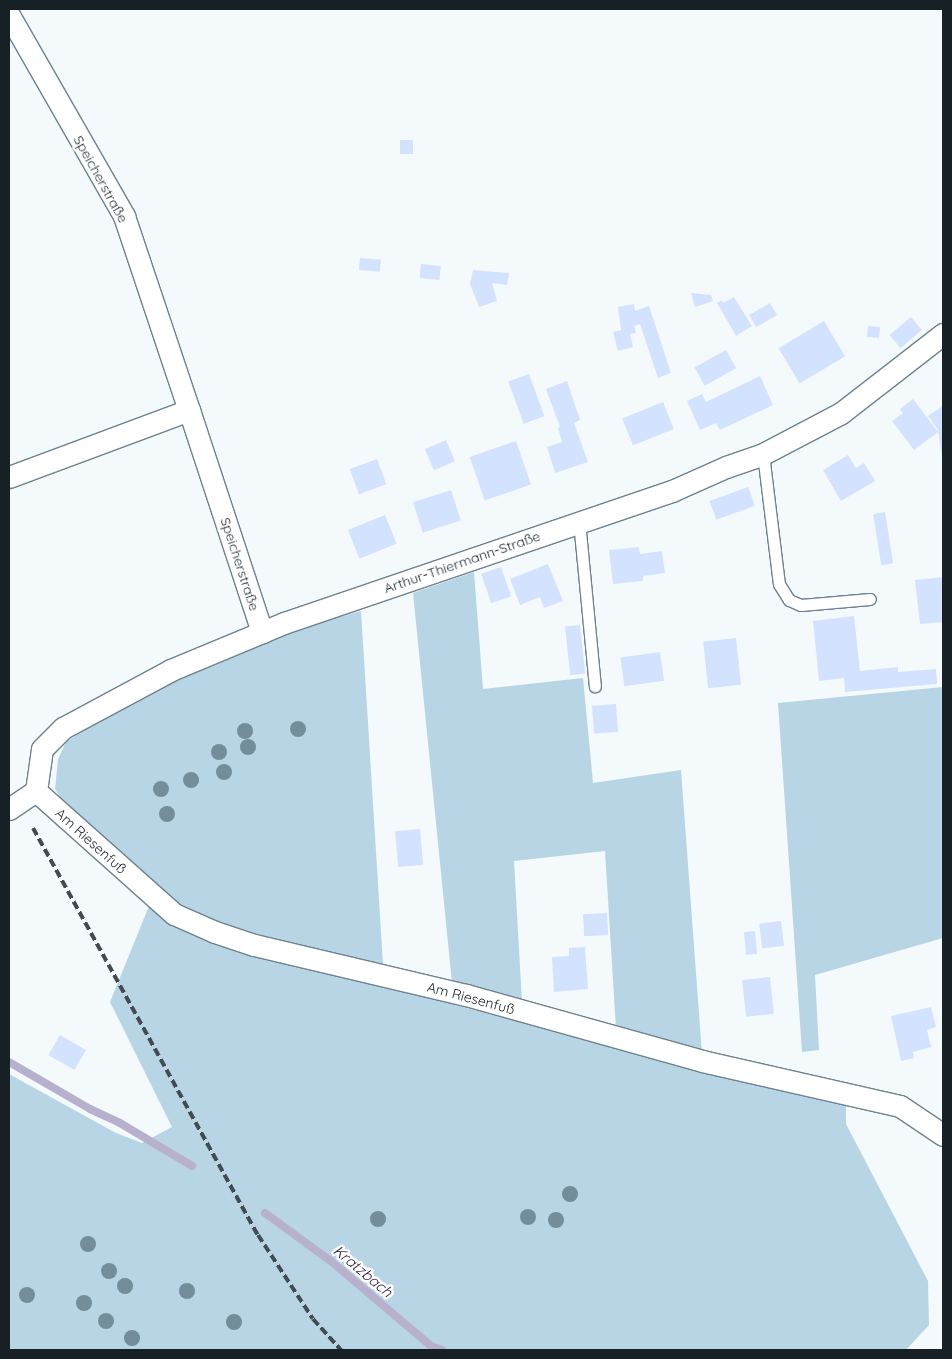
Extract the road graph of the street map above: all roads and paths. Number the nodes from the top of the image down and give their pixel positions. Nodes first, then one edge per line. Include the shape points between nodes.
1 (9, 15) edge
2 (943, 334) edge
3 (189, 410) junction
4 (763, 454) junction
5 (9, 477) edge
6 (579, 521) junction
7 (870, 599) dead end
8 (262, 632) junction
9 (595, 686) dead end
10 (36, 791) junction
11 (9, 809) edge
12 (943, 1135) edge

1 - 3 street, Speicherstraße via 124,216
2 - 4 street, Arthur-Thiermann-Straße via 841,413
3 - 5 street
3 - 8 street, Speicherstraße
4 - 6 street, Arthur-Thiermann-Straße via 672,492
4 - 7 lane via 779,584 789,600 801,604
6 - 8 street, Arthur-Thiermann-Straße
6 - 9 lane
8 - 10 street, Arthur-Thiermann-Straße via 171,670 63,728 42,749
10 - 11 street
10 - 12 street, Am Riesenfuß via 174,914 215,932 254,945 466,995 702,1061 900,1106

